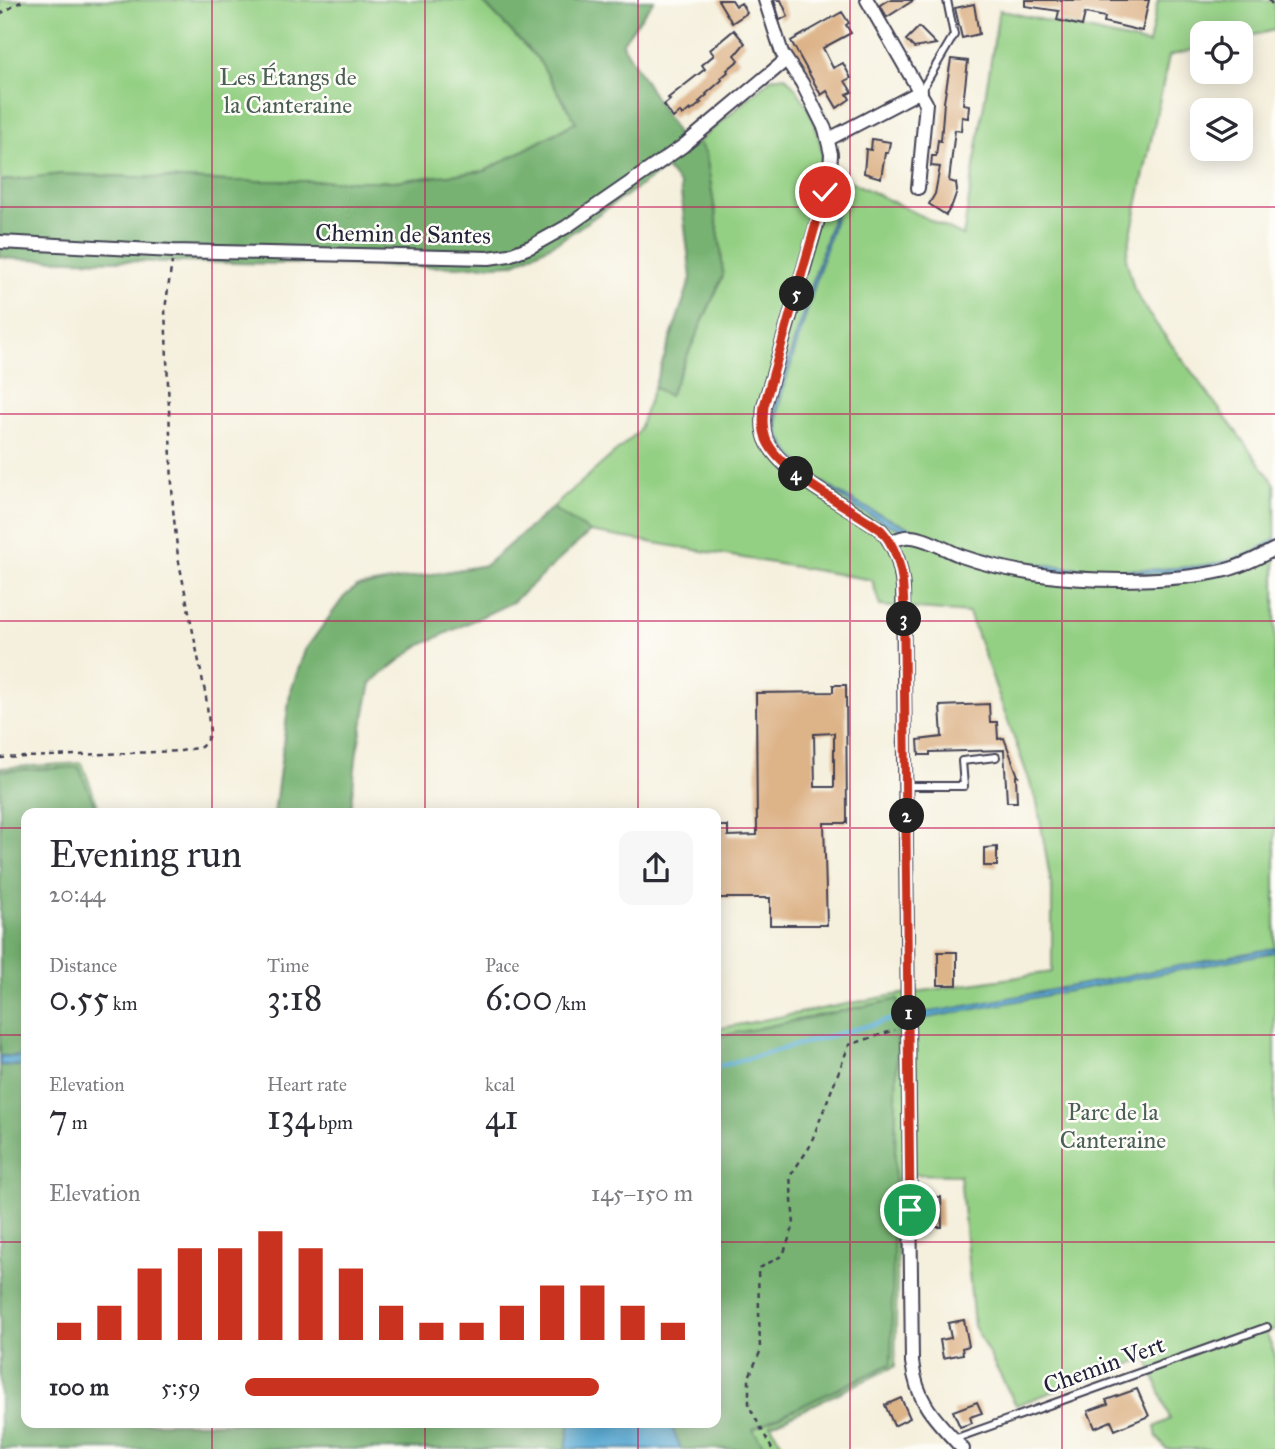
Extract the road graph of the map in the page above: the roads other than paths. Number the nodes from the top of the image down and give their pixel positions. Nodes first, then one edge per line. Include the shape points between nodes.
1 (765, 0) edge
2 (867, 0) edge
3 (947, 0) edge
4 (786, 60) junction
5 (921, 92) junction
6 (829, 139) junction
7 (918, 188) dead end
8 (0, 242) edge
9 (891, 542) junction
10 (1275, 550) edge
11 (996, 757) dead end
12 (906, 786) junction
13 (1268, 1327) dead end
14 (958, 1444) edge

1 - 4 street
2 - 5 street
3 - 5 lane via 954,35
4 - 6 street
4 - 8 street, Chemin de Santes via 683,146 566,227 509,255 173,251
5 - 6 street
5 - 7 street via 926,108
6 - 9 street via 828,181 764,406 764,432 770,447 793,471 874,525
9 - 10 street via 916,537 975,561 1018,571 1098,578 1207,574
9 - 12 street via 899,558 903,588
11 - 12 lane via 962,761 964,786
12 - 14 street via 912,1362 920,1398
13 - 14 lane, Chemin Vert

